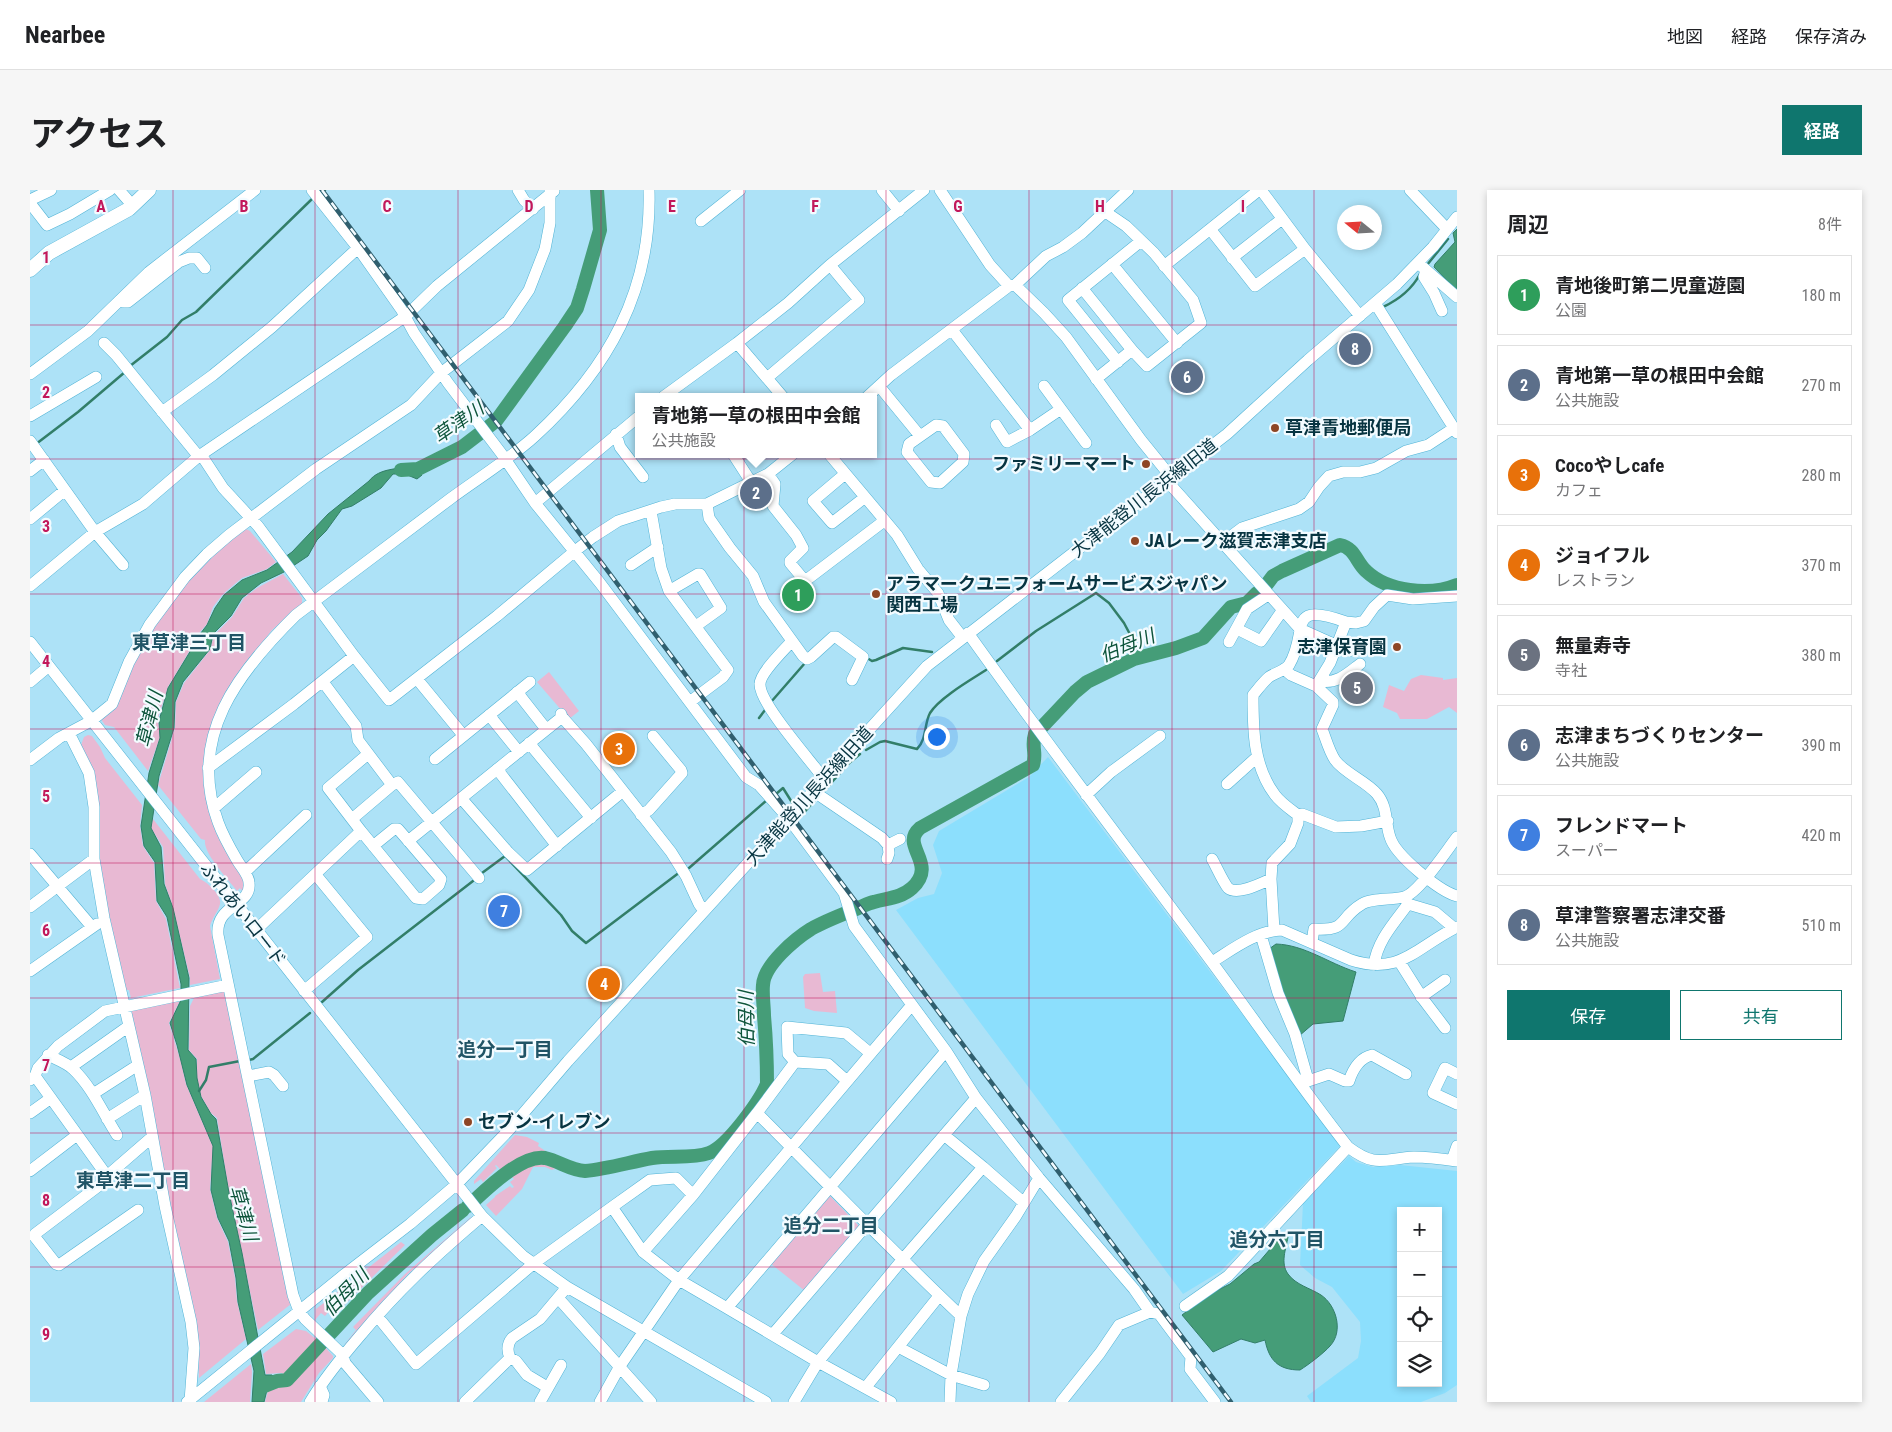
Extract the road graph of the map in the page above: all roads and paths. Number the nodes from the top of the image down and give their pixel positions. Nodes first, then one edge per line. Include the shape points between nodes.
1 (51, 190) edge
2 (110, 190) edge
3 (119, 190) edge
4 (149, 190) edge
5 (255, 190) edge
6 (312, 190) edge
7 (518, 190) edge
8 (649, 190) edge
9 (740, 190) edge
10 (882, 190) edge
11 (924, 190) edge
12 (940, 190) edge
13 (1128, 190) edge
14 (1260, 190) edge
15 (1410, 190) edge
16 (552, 192) edge
17 (94, 194) edge
18 (30, 202) edge
19 (133, 206) junction
20 (533, 209) junction
21 (899, 211) junction
22 (1104, 211) junction
23 (1457, 218) edge
24 (1282, 219) junction
25 (701, 221) dead end
26 (1210, 229) junction
27 (1447, 229) junction
28 (1141, 241) junction
29 (358, 248) junction
30 (1305, 249) junction
31 (1232, 258) junction
32 (1112, 264) junction
33 (830, 265) junction
34 (1164, 266) junction
35 (1422, 267) junction
36 (204, 268) dead end
37 (30, 270) edge
38 (1012, 286) junction
39 (1082, 288) junction
40 (1457, 297) edge
41 (120, 302) junction
42 (1375, 304) junction
43 (1442, 311) dead end
44 (406, 316) junction
45 (1360, 316) junction
46 (952, 330) junction
47 (104, 343) dead end
48 (736, 343) junction
49 (1176, 343) junction
50 (1132, 350) junction
51 (1118, 362) junction
52 (441, 373) junction
53 (30, 374) edge
54 (96, 377) dead end
55 (767, 378) junction
56 (1096, 379) junction
57 (879, 386) junction
58 (1044, 386) dead end
59 (668, 393) edge
60 (780, 393) edge
61 (872, 393) edge
62 (1061, 409) junction
63 (162, 412) junction
64 (30, 416) edge
65 (635, 419) edge
66 (996, 425) dead end
67 (1030, 430) junction
68 (1456, 431) edge
69 (616, 434) junction
70 (920, 436) junction
71 (30, 441) edge
72 (1086, 443) dead end
73 (200, 456) junction
74 (503, 456) junction
75 (736, 458) edge
76 (788, 458) edge
77 (832, 458) edge
78 (44, 460) junction
79 (30, 471) edge
80 (768, 474) junction
81 (845, 474) junction
82 (643, 477) dead end
83 (1169, 479) junction
84 (751, 482) junction
85 (65, 490) junction
86 (864, 498) junction
87 (535, 503) junction
88 (707, 504) junction
89 (651, 511) junction
90 (30, 519) edge
91 (884, 521) junction
92 (254, 522) junction
93 (95, 532) junction
94 (1222, 543) junction
95 (658, 547) junction
96 (575, 551) junction
97 (123, 565) dead end
98 (631, 565) dead end
99 (30, 586) edge
100 (669, 591) junction
101 (1268, 595) junction
102 (311, 596) junction
103 (1457, 596) edge
104 (1282, 611) junction
105 (1346, 622) junction
106 (696, 626) junction
107 (1237, 629) junction
108 (1300, 629) junction
109 (966, 636) junction
110 (792, 641) junction
111 (30, 642) edge
112 (1229, 642) dead end
113 (1337, 646) junction
114 (1349, 651) dead end
115 (354, 656) junction
116 (1360, 664) dead end
117 (49, 666) junction
118 (1284, 669) junction
119 (418, 678) junction
120 (852, 680) dead end
121 (30, 682) edge
122 (323, 682) junction
123 (530, 682) dead end
124 (1318, 683) junction
125 (516, 692) junction
126 (691, 701) junction
127 (489, 715) junction
128 (91, 721) junction
129 (546, 729) junction
130 (69, 733) junction
131 (464, 735) junction
132 (654, 736) dead end
133 (1160, 736) dead end
134 (529, 743) junction
135 (519, 752) junction
136 (368, 754) junction
137 (1257, 757) junction
138 (434, 759) dead end
139 (30, 760) edge
140 (208, 768) junction
141 (497, 769) junction
142 (256, 772) dead end
143 (824, 779) junction
144 (1227, 784) dead end
145 (392, 785) junction
146 (623, 791) junction
147 (813, 791) junction
148 (1086, 795) junction
149 (461, 798) junction
150 (214, 808) junction
151 (306, 815) dead end
152 (641, 815) junction
153 (1298, 815) junction
154 (352, 818) junction
155 (591, 818) junction
156 (789, 819) junction
157 (1388, 821) junction
158 (432, 822) junction
159 (361, 831) junction
160 (1457, 837) edge
161 (900, 839) dead end
162 (408, 841) junction
163 (888, 845) junction
164 (373, 846) junction
165 (557, 846) junction
166 (30, 854) edge
167 (94, 859) junction
168 (887, 859) dead end
169 (1212, 859) dead end
170 (245, 872) junction
171 (316, 875) junction
172 (1427, 877) junction
173 (478, 878) dead end
174 (1271, 879) junction
175 (58, 886) junction
176 (1457, 896) edge
177 (1406, 900) junction
178 (236, 904) junction
179 (30, 907) edge
180 (704, 911) junction
181 (104, 918) junction
182 (92, 927) junction
183 (1456, 928) edge
184 (1314, 929) junction
185 (256, 930) junction
186 (1274, 930) junction
187 (1292, 934) junction
188 (1261, 935) junction
189 (1312, 942) junction
190 (1399, 961) junction
191 (1212, 962) junction
192 (1374, 965) junction
193 (30, 971) edge
194 (1445, 980) dead end
195 (223, 986) junction
196 (304, 991) junction
197 (1421, 997) junction
198 (129, 1006) junction
199 (911, 1006) junction
200 (130, 1026) junction
201 (1445, 1028) dead end
202 (946, 1051) junction
203 (870, 1053) junction
204 (48, 1055) junction
205 (30, 1059) edge
206 (795, 1062) junction
207 (138, 1064) junction
208 (71, 1067) junction
209 (1406, 1074) dead end
210 (1457, 1074) edge
211 (34, 1075) edge
212 (248, 1076) junction
213 (847, 1081) junction
214 (1304, 1082) junction
215 (283, 1086) dead end
216 (93, 1094) junction
217 (145, 1095) junction
218 (51, 1098) junction
219 (976, 1098) junction
220 (1457, 1104) edge
221 (30, 1113) edge
222 (757, 1113) junction
223 (106, 1119) junction
224 (77, 1135) junction
225 (117, 1135) dead end
226 (944, 1135) junction
227 (152, 1138) junction
228 (1348, 1146) junction
229 (1457, 1146) edge
230 (791, 1147) junction
231 (1454, 1161) edge
232 (983, 1168) junction
233 (30, 1171) edge
234 (107, 1176) junction
235 (1040, 1178) junction
236 (457, 1184) junction
237 (831, 1186) junction
238 (693, 1196) junction
239 (1023, 1202) junction
240 (612, 1207) junction
241 (138, 1210) dead end
242 (481, 1214) junction
243 (866, 1225) junction
244 (643, 1252) junction
245 (902, 1260) junction
246 (533, 1264) junction
247 (679, 1280) junction
248 (567, 1287) junction
249 (940, 1296) junction
250 (558, 1299) junction
251 (1185, 1306) dead end
252 (727, 1308) junction
253 (299, 1311) junction
254 (1150, 1312) junction
255 (961, 1316) junction
256 (382, 1322) dead end
257 (643, 1332) junction
258 (773, 1334) junction
259 (898, 1347) junction
260 (340, 1352) junction
261 (510, 1358) junction
262 (818, 1362) junction
263 (561, 1365) dead end
264 (620, 1366) junction
265 (951, 1376) junction
266 (984, 1385) dead end
267 (320, 1386) junction
268 (547, 1387) junction
269 (866, 1387) junction
270 (189, 1401) edge
271 (310, 1402) edge
272 (322, 1402) edge
273 (378, 1402) edge
274 (465, 1402) edge
275 (540, 1402) edge
276 (600, 1402) edge
277 (651, 1402) edge
278 (766, 1402) edge
279 (794, 1402) edge
280 (891, 1402) edge
281 (950, 1402) edge
282 (1061, 1402) edge
283 (1215, 1402) edge

1 - 18 street
2 - 17 street
3 - 19 street
4 - 19 main road
5 - 41 street via 149,272
6 - 29 street
7 - 20 street
8 - 74 street via 642,262 617,334 582,387 534,437
9 - 25 street
10 - 21 street
11 - 21 street
12 - 38 street via 990,265
13 - 22 street
14 - 24 street
14 - 26 street
15 - 27 street
16 - 20 street
16 - 52 street via 545,249 529,290 508,321
17 - 18 street via 47,225
19 - 37 main road via 50,253
20 - 44 street via 437,286
21 - 33 street
22 - 28 street
22 - 38 street via 1082,233 1046,256
23 - 27 street, 大津能登川長浜線旧道
24 - 30 street
24 - 31 street
26 - 31 street
26 - 34 street
27 - 35 street, 大津能登川長浜線旧道
28 - 32 street
28 - 34 street
29 - 44 street
29 - 63 street via 272,327
30 - 31 street via 1255,286
30 - 45 street
32 - 39 street
32 - 49 street
33 - 48 street
33 - 55 street via 859,300
34 - 49 street via 1193,300 1201,323
35 - 40 street
35 - 42 street, 大津能登川長浜線旧道
35 - 43 street
36 - 41 street via 197,258 179,262 128,302
38 - 46 street
38 - 56 street via 1066,337
39 - 50 street
39 - 51 street via 1068,300
41 - 53 street via 88,331
42 - 45 street, 大津能登川長浜線旧道
42 - 68 street
44 - 52 street via 414,334
44 - 73 street
45 - 83 street, 大津能登川長浜線旧道 via 1227,434
46 - 57 street
46 - 67 street
47 - 63 street
48 - 55 street
48 - 59 street
49 - 50 street via 1147,366
50 - 51 street
51 - 56 street
52 - 74 street
52 - 92 street via 410,405 316,469
54 - 64 street
55 - 60 street
56 - 83 street
57 - 61 street
57 - 70 street
58 - 62 street
62 - 67 street
62 - 72 street
63 - 73 street
65 - 69 street
66 - 67 street via 1007,442
68 - 94 street via 1428,445 1406,451 1376,468 1329,476 1309,502 1299,509 1242,528
69 - 82 street via 620,448
69 - 87 street
70 - 70 street via 909,444 907,452 931,482 940,483 963,462 964,454 942,426 936,425
71 - 78 street
73 - 92 street
73 - 93 street via 143,504
74 - 87 street
74 - 102 street
75 - 84 street
76 - 80 street
77 - 81 street
78 - 79 street
78 - 85 street
80 - 84 street
80 - 91 street via 775,484 773,506 803,548 790,563 805,581
81 - 86 street
81 - 86 street via 813,501 832,523
83 - 94 street
83 - 109 street, 大津能登川長浜線旧道
84 - 88 street
85 - 90 street
85 - 93 street
86 - 91 street
87 - 96 street
88 - 89 street via 675,504
88 - 110 street via 709,518 753,576 764,602
89 - 95 street
89 - 96 street via 618,521
91 - 109 street via 938,593 948,620
92 - 102 street
92 - 128 street via 207,554 185,576 138,645 112,704
93 - 97 street
93 - 99 street
94 - 101 street
95 - 98 street
95 - 100 street
96 - 119 street
96 - 126 street
100 - 106 street
100 - 106 street via 700,574 721,608
101 - 104 street
101 - 107 street via 1247,609
102 - 115 street
102 - 140 street via 241,676 214,730
103 - 105 street via 1387,596 1364,621
104 - 107 street via 1261,641
104 - 108 street
105 - 108 street via 1315,613 1304,619
105 - 113 street
106 - 126 street via 728,670
107 - 112 street
108 - 113 street
108 - 118 street via 1293,654
109 - 143 street, 大津能登川長浜線旧道 via 927,666
109 - 148 street
110 - 120 street via 807,659 836,637 863,657
110 - 143 street via 762,676 760,684 770,709
111 - 117 street, ふれあいロード
113 - 114 street
113 - 124 street
115 - 119 street via 390,700
115 - 122 street
116 - 124 street via 1337,680
117 - 121 street
117 - 128 street, ふれあいロード
118 - 124 street via 1291,675
118 - 137 street via 1268,678 1254,695
119 - 131 street
122 - 136 street via 356,726 358,740
122 - 140 street
123 - 125 street
124 - 157 street via 1333,702 1322,729 1335,760 1378,794
125 - 127 street
125 - 129 street
126 - 156 street via 746,777 759,784
127 - 131 street
127 - 135 street
128 - 130 street
128 - 178 street, ふれあいロード
129 - 134 street
129 - 146 street via 561,715
130 - 139 street
130 - 167 street via 89,773 94,807
131 - 138 street
132 - 152 street via 682,773
133 - 148 street
134 - 135 street
134 - 155 street
135 - 141 street
136 - 145 street
136 - 154 street via 328,788
137 - 144 street
137 - 153 street via 1275,794
140 - 150 street
141 - 149 street
141 - 165 street
142 - 150 street
143 - 147 street, 大津能登川長浜線旧道
145 - 154 street
145 - 158 street via 398,782
146 - 152 street
146 - 155 street
147 - 156 street, 大津能登川長浜線旧道
147 - 163 street
148 - 191 street
149 - 158 street
149 - 165 street via 525,870
150 - 170 street via 227,843
151 - 170 street
152 - 180 street via 671,852
153 - 157 street via 1336,827
153 - 174 street via 1290,844 1272,863
154 - 159 street
155 - 165 street
156 - 180 street, 大津能登川長浜線旧道
156 - 199 street via 844,893 856,930
157 - 172 street via 1390,837 1398,853
158 - 162 street
158 - 173 street
159 - 164 street
159 - 171 street
160 - 172 street
161 - 163 street
162 - 164 street via 398,829 394,829
162 - 164 street via 440,879 439,885 423,899 416,898
163 - 168 street via 890,853
166 - 175 street
167 - 175 street
167 - 181 street
169 - 174 street via 1228,888 1248,889
170 - 178 street via 249,890
171 - 185 street
171 - 196 street via 367,937
172 - 176 street
172 - 177 street
174 - 186 street
175 - 179 street
175 - 182 street
177 - 183 street via 1435,912
177 - 184 street via 1365,902 1337,928
177 - 192 street via 1378,949
178 - 185 street, ふれあいロード
178 - 195 street via 224,914 217,927
180 - 236 street, 大津能登川長浜線旧道
181 - 182 street
181 - 198 street
182 - 193 street
183 - 190 street
184 - 187 street
184 - 189 street
185 - 196 street, ふれあいロード
186 - 187 street
186 - 188 street
187 - 189 street
188 - 191 street
188 - 214 street via 1275,985 1295,1034
189 - 192 street via 1351,960
190 - 192 street
190 - 197 street
191 - 214 street
194 - 197 street
195 - 198 street
195 - 212 street
196 - 236 street, ふれあいロード
197 - 201 street
198 - 200 street
198 - 204 street via 97,1015
199 - 202 street
199 - 203 street
200 - 207 street
200 - 208 street
202 - 219 street
202 - 237 street
203 - 206 street via 846,1033 787,1027 788,1054
203 - 213 street
204 - 208 street
204 - 211 street
205 - 211 street
206 - 213 street via 828,1064
206 - 222 street
207 - 216 street
207 - 217 street
208 - 216 street
209 - 214 street via 1372,1055 1357,1064 1350,1081 1329,1074
210 - 220 street via 1445,1068 1433,1093
211 - 218 street
212 - 215 street via 269,1072
212 - 253 street
213 - 230 street
214 - 228 street
216 - 223 street
217 - 223 street
217 - 227 street
218 - 221 street
218 - 224 street
219 - 226 street
219 - 235 street
222 - 230 street
222 - 238 street
223 - 225 street
224 - 233 street
224 - 234 street
226 - 232 street
226 - 243 street
227 - 234 street
227 - 270 street via 191,1322 194,1348
228 - 231 street via 1373,1161 1416,1157
228 - 251 street via 1228,1276
229 - 231 street
230 - 237 street
230 - 247 street
232 - 239 street
232 - 245 street
234 - 241 street via 105,1181 35,1234 56,1264
235 - 239 street
235 - 254 street
236 - 242 street, ふれあいロード
236 - 253 street, 大津能登川長浜線旧道
237 - 243 street
237 - 252 street
238 - 240 street via 676,1178 650,1180
238 - 244 street
239 - 255 street via 984,1261
240 - 244 street
240 - 246 street
242 - 246 street, ふれあいロード
242 - 260 street via 393,1296
243 - 245 street
243 - 258 street
244 - 247 street
245 - 249 street
245 - 262 street
246 - 248 street, ふれあいロード
246 - 256 street via 416,1364
247 - 252 street
247 - 257 street
248 - 250 street
248 - 257 street, ふれあいロード
249 - 255 street
249 - 259 street
250 - 261 street via 540,1319 508,1342
250 - 264 street
252 - 258 street
253 - 260 street
253 - 270 street, 大津能登川長浜線旧道
254 - 282 street via 1119,1325
254 - 283 street via 1159,1314 1191,1356 1190,1369
255 - 265 street
257 - 264 street
257 - 278 street, ふれあいロード
258 - 262 street
259 - 265 street
259 - 269 street
260 - 267 street
260 - 273 street via 345,1363
261 - 268 street
261 - 274 street
262 - 269 street
262 - 279 street
263 - 268 street
264 - 276 street
264 - 277 street
265 - 266 street
265 - 281 street
267 - 271 street
267 - 272 street via 324,1395
268 - 275 street
269 - 280 street

